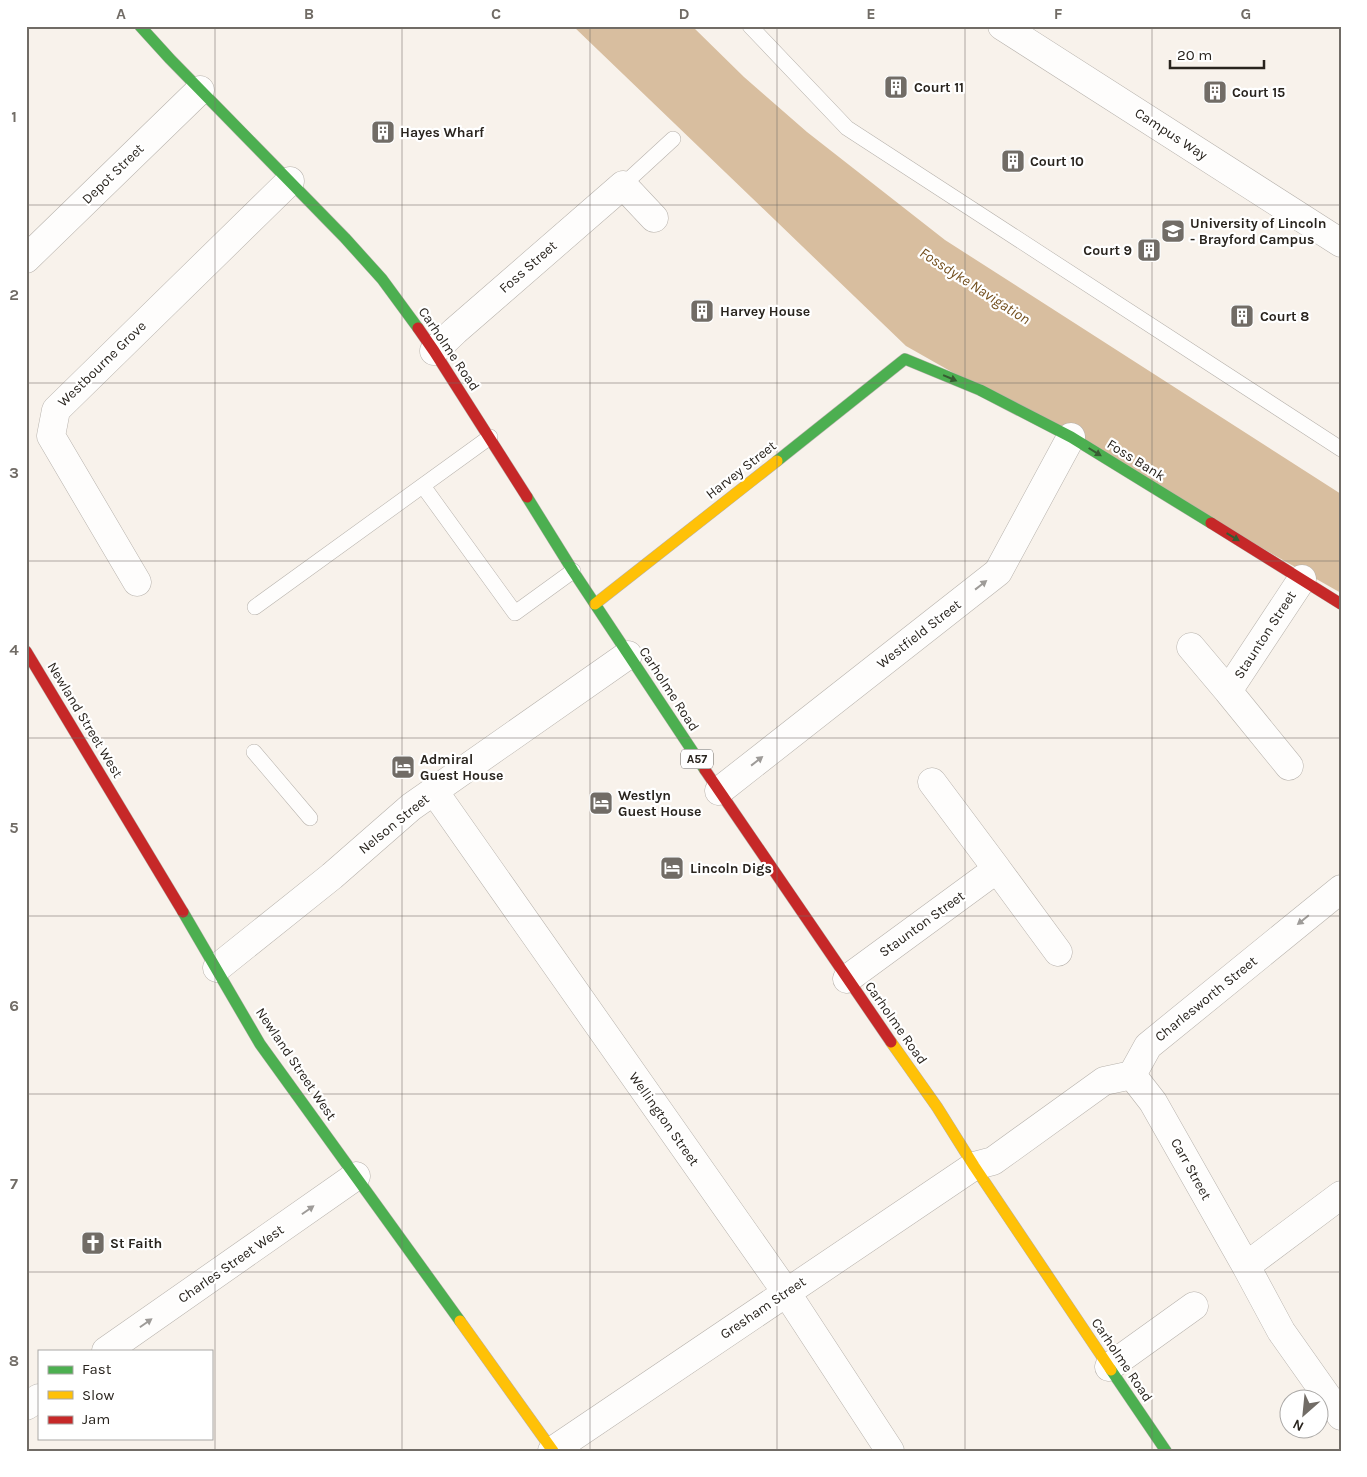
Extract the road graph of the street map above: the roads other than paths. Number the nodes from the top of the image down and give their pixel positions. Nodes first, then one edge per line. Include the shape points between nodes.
1 (750, 26) edge
2 (1002, 26) edge
3 (143, 27) edge
4 (200, 90) junction
5 (673, 140) dead end
6 (290, 181) junction
7 (623, 185) junction
8 (654, 218) dead end
9 (1341, 243) edge
10 (26, 259) edge
11 (434, 351) junction
12 (906, 359) joint
13 (490, 437) junction
14 (1071, 437) junction
15 (1341, 449) edge
16 (423, 486) junction
17 (573, 571) junction
18 (1302, 578) junction
19 (137, 582) dead end
20 (595, 604) junction
21 (1341, 604) edge
22 (256, 607) dead end
23 (1191, 647) dead end
24 (26, 651) edge
25 (628, 655) junction
26 (1228, 691) junction
27 (254, 752) dead end
28 (1289, 766) dead end
29 (932, 782) dead end
30 (434, 791) junction
31 (718, 791) junction
32 (310, 818) dead end
33 (996, 869) junction
34 (1341, 889) edge
35 (1058, 952) dead end
36 (217, 968) junction
37 (847, 979) junction
38 (1132, 1075) junction
39 (974, 1166) junction
40 (356, 1176) junction
41 (1341, 1195) edge
42 (1246, 1266) junction
43 (786, 1292) junction
44 (1194, 1306) dead end
45 (107, 1350) edge
46 (1109, 1367) junction
47 (38, 1399) edge
48 (26, 1406) edge
49 (1341, 1416) edge
50 (552, 1451) edge
51 (890, 1451) edge
52 (1166, 1451) edge

1 - 15 lane via 848,128
2 - 9 street, Campus Way
3 - 4 street, Carholme Road / A57
4 - 6 street, Carholme Road / A57
4 - 10 street, Depot Street
5 - 7 lane, Foss Street
6 - 11 street, Carholme Road / A57 via 382,279
6 - 19 street, Westbourne Grove via 56,410 51,436
7 - 8 street
7 - 11 street, Foss Street
11 - 13 street, Carholme Road / A57
12 -> 14 street, Foss Bank via 980,390
12 - 20 street, Harvey Street
13 - 16 lane
13 - 17 street, Carholme Road / A57
14 -> 18 street, Foss Bank
31 -> 14 street, Westfield Street via 998,572
16 - 17 lane via 515,613
16 - 22 lane
17 - 20 street, Carholme Road / A57
18 - 21 street, Foss Bank
18 - 26 street, Staunton Street
20 - 25 street, Carholme Road / A57
23 - 26 street, Staunton Street
24 - 36 street, Newland Street West
25 - 30 street, Nelson Street
25 - 31 street, Carholme Road / A57
26 - 28 street, Staunton Street
27 - 32 lane
29 - 33 street
30 - 36 street, Nelson Street via 344,858 286,914
30 - 43 street, Wellington Street
31 - 37 street, Carholme Road / A57
33 - 35 street
33 - 37 street, Staunton Street
34 -> 38 street, Charlesworth Street via 1148,1046
36 - 40 street, Newland Street West via 260,1044
37 - 39 street, Carholme Road / A57 via 937,1107
38 - 39 street via 1104,1081 993,1161
38 - 42 street, Carr Street via 1153,1102
39 - 43 street, Gresham Street
39 - 46 street, Carholme Road / A57
45 -> 40 street, Charles Street West
40 - 50 street, Newland Street West
41 - 42 street
42 - 49 street, Carr Street via 1281,1331
43 - 50 street, Gresham Street
43 - 51 street, Wellington Street
44 - 46 street
46 - 52 street, Carholme Road / A57
47 - 48 street

